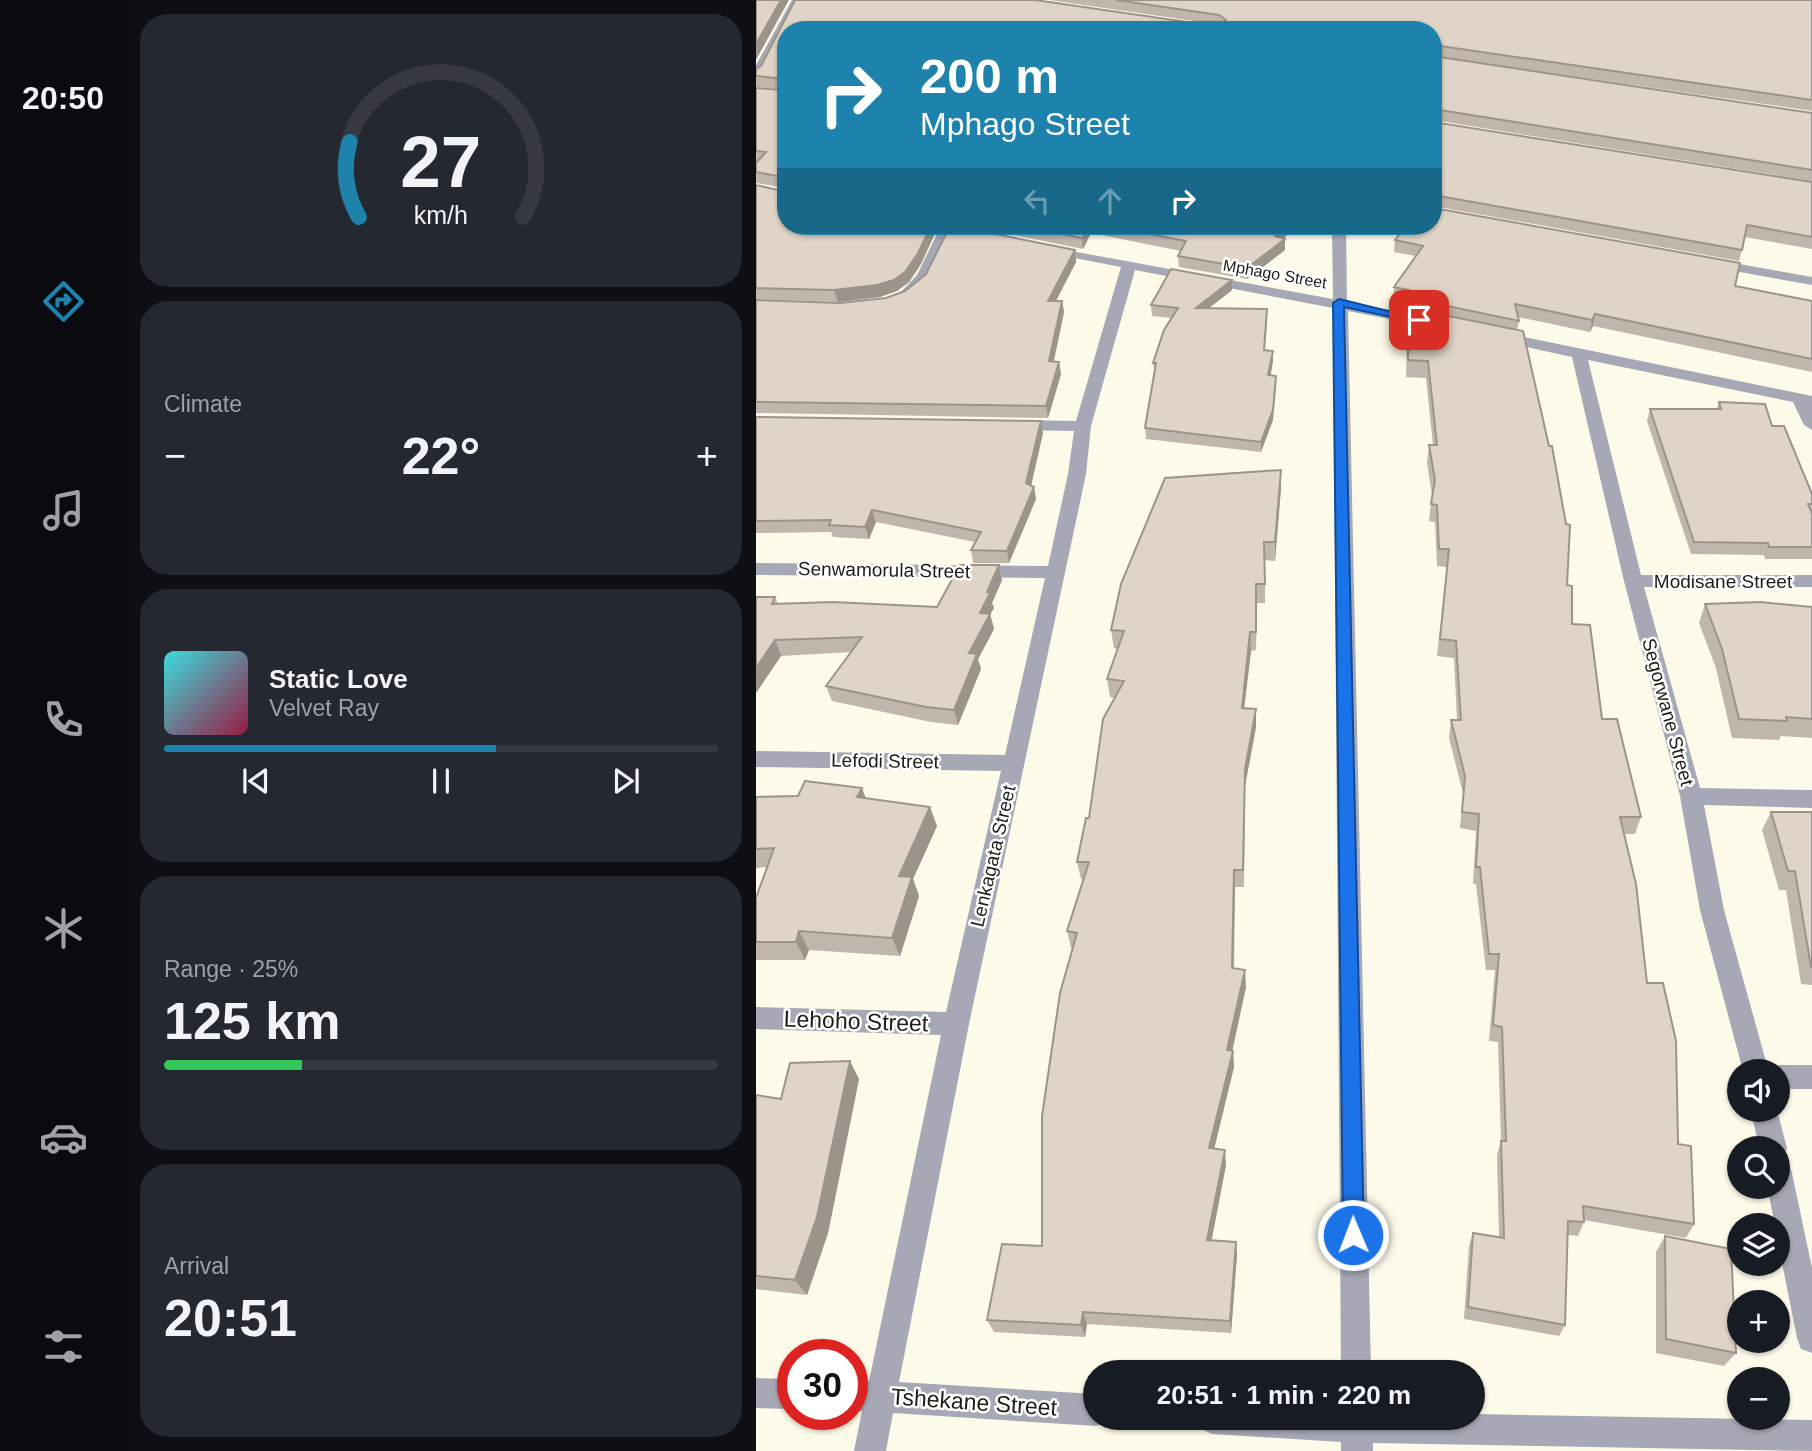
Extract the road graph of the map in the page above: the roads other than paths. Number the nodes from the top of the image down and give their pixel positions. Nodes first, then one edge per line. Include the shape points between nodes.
1 (797, 0) edge
2 (787, 21) edge
3 (777, 40) edge
4 (756, 75) edge
5 (938, 235) edge
6 (981, 235) edge
7 (1339, 235) edge
8 (986, 236) edge
9 (1038, 246) edge
10 (1690, 259) edge
11 (1129, 265) junction
12 (1812, 281) edge
13 (889, 302) edge
14 (1339, 303) junction
15 (1446, 325) edge
16 (1486, 334) edge
17 (1579, 354) junction
18 (1806, 400) edge
19 (1001, 425) edge
20 (1812, 425) edge
21 (1083, 426) junction
22 (756, 569) edge
23 (1054, 572) junction
24 (1633, 581) junction
25 (1812, 581) edge
26 (756, 759) edge
27 (1013, 763) junction
28 (1691, 796) junction
29 (1812, 799) edge
30 (756, 1018) edge
31 (956, 1024) junction
32 (1752, 1059) edge
33 (1790, 1077) edge
34 (1812, 1077) edge
35 (1783, 1199) edge
36 (1812, 1338) edge
37 (1356, 1360) edge
38 (868, 1391) edge
39 (756, 1393) edge
40 (777, 1394) edge
41 (868, 1395) edge
42 (1083, 1409) edge
43 (868, 1414) edge
44 (1336, 1430) edge
45 (1357, 1432) edge
46 (1812, 1436) edge
47 (870, 1451) edge

1 - 2 street
3 - 4 street
5 - 13 street via 912,292
6 - 8 street
7 - 14 street
9 - 11 street, Mphago Street
10 - 12 street
11 - 14 street, Mphago Street
11 - 21 street, Lenkagata Street
14 - 15 street, Mphago Street
14 - 37 street
16 - 17 street
17 - 18 street
17 - 24 street, Segorwane Street
18 - 20 street
19 - 21 street
21 - 23 street, Lenkagata Street
22 - 23 street, Senwamorula Street
23 - 27 street, Lenkagata Street
24 - 25 street, Modisane Street
24 - 28 street, Segorwane Street
26 - 27 street, Lefodi Street
27 - 31 street, Lenkagata Street
28 - 29 street
28 - 32 street, Segorwane Street via 1712,910
30 - 31 street, Lehoho Street
31 - 38 street, Lenkagata Street
33 - 34 street
35 - 36 street
39 - 40 street
41 - 42 street, Tshekane Street
43 - 47 street, Lenkagata Street
44 - 45 street
45 - 46 street

